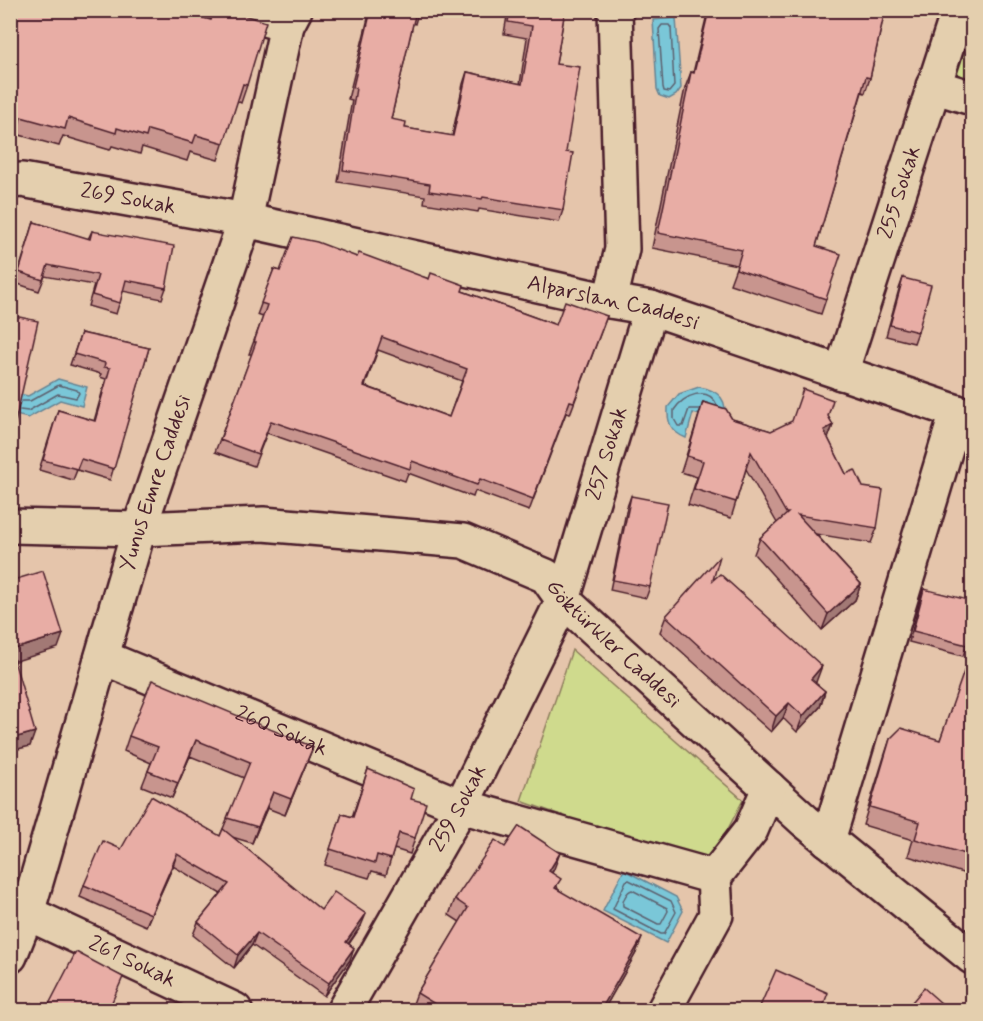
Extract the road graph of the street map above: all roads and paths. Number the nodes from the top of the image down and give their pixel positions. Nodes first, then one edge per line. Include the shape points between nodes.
1 (230, 10) edge
2 (615, 10) edge
3 (954, 10) edge
4 (291, 18) edge
5 (933, 86) junction
6 (972, 98) edge
7 (10, 181) edge
8 (245, 220) junction
9 (610, 301) junction
10 (651, 308) junction
11 (841, 373) junction
12 (965, 415) edge
13 (10, 526) edge
14 (139, 529) junction
15 (563, 600) junction
16 (102, 657) junction
17 (769, 788) junction
18 (461, 806) junction
19 (828, 840) junction
20 (714, 877) junction
21 (27, 913) junction
22 (10, 957) edge
23 (972, 957) edge
24 (235, 1011) edge
25 (344, 1011) edge
26 (664, 1011) edge

1 - 4 street
2 - 9 street via 622,249
3 - 5 street, 255 Sokak via 957,15
4 - 8 street, Yunus Emre Caddesi
5 - 6 street
5 - 11 street, 255 Sokak
7 - 8 street, 269 Sokak
8 - 9 street, Alparslan Caddesi
8 - 14 street, Yunus Emre Caddesi
9 - 10 street, Alparslan Caddesi
10 - 11 street, Alparslan Caddesi
10 - 15 street, 257 Sokak
11 - 12 street, Alparslan Caddesi
12 - 19 street
13 - 14 street, Göktürkler Caddesi
14 - 15 street, Göktürkler Caddesi via 263,524 463,541 546,576
14 - 16 street, Yunus Emre Caddesi
15 - 17 street, Göktürkler Caddesi
15 - 18 street, 259 Sokak
16 - 18 street, 260 Sokak
16 - 21 street, Yunus Emre Caddesi
17 - 19 street, Göktürkler Caddesi
17 - 20 street via 751,830
18 - 20 street, 260 Sokak
18 - 25 street, 259 Sokak
19 - 23 street, Göktürkler Caddesi
20 - 26 street via 716,915
21 - 22 street, Yunus Emre Caddesi
21 - 24 street, 261 Sokak

